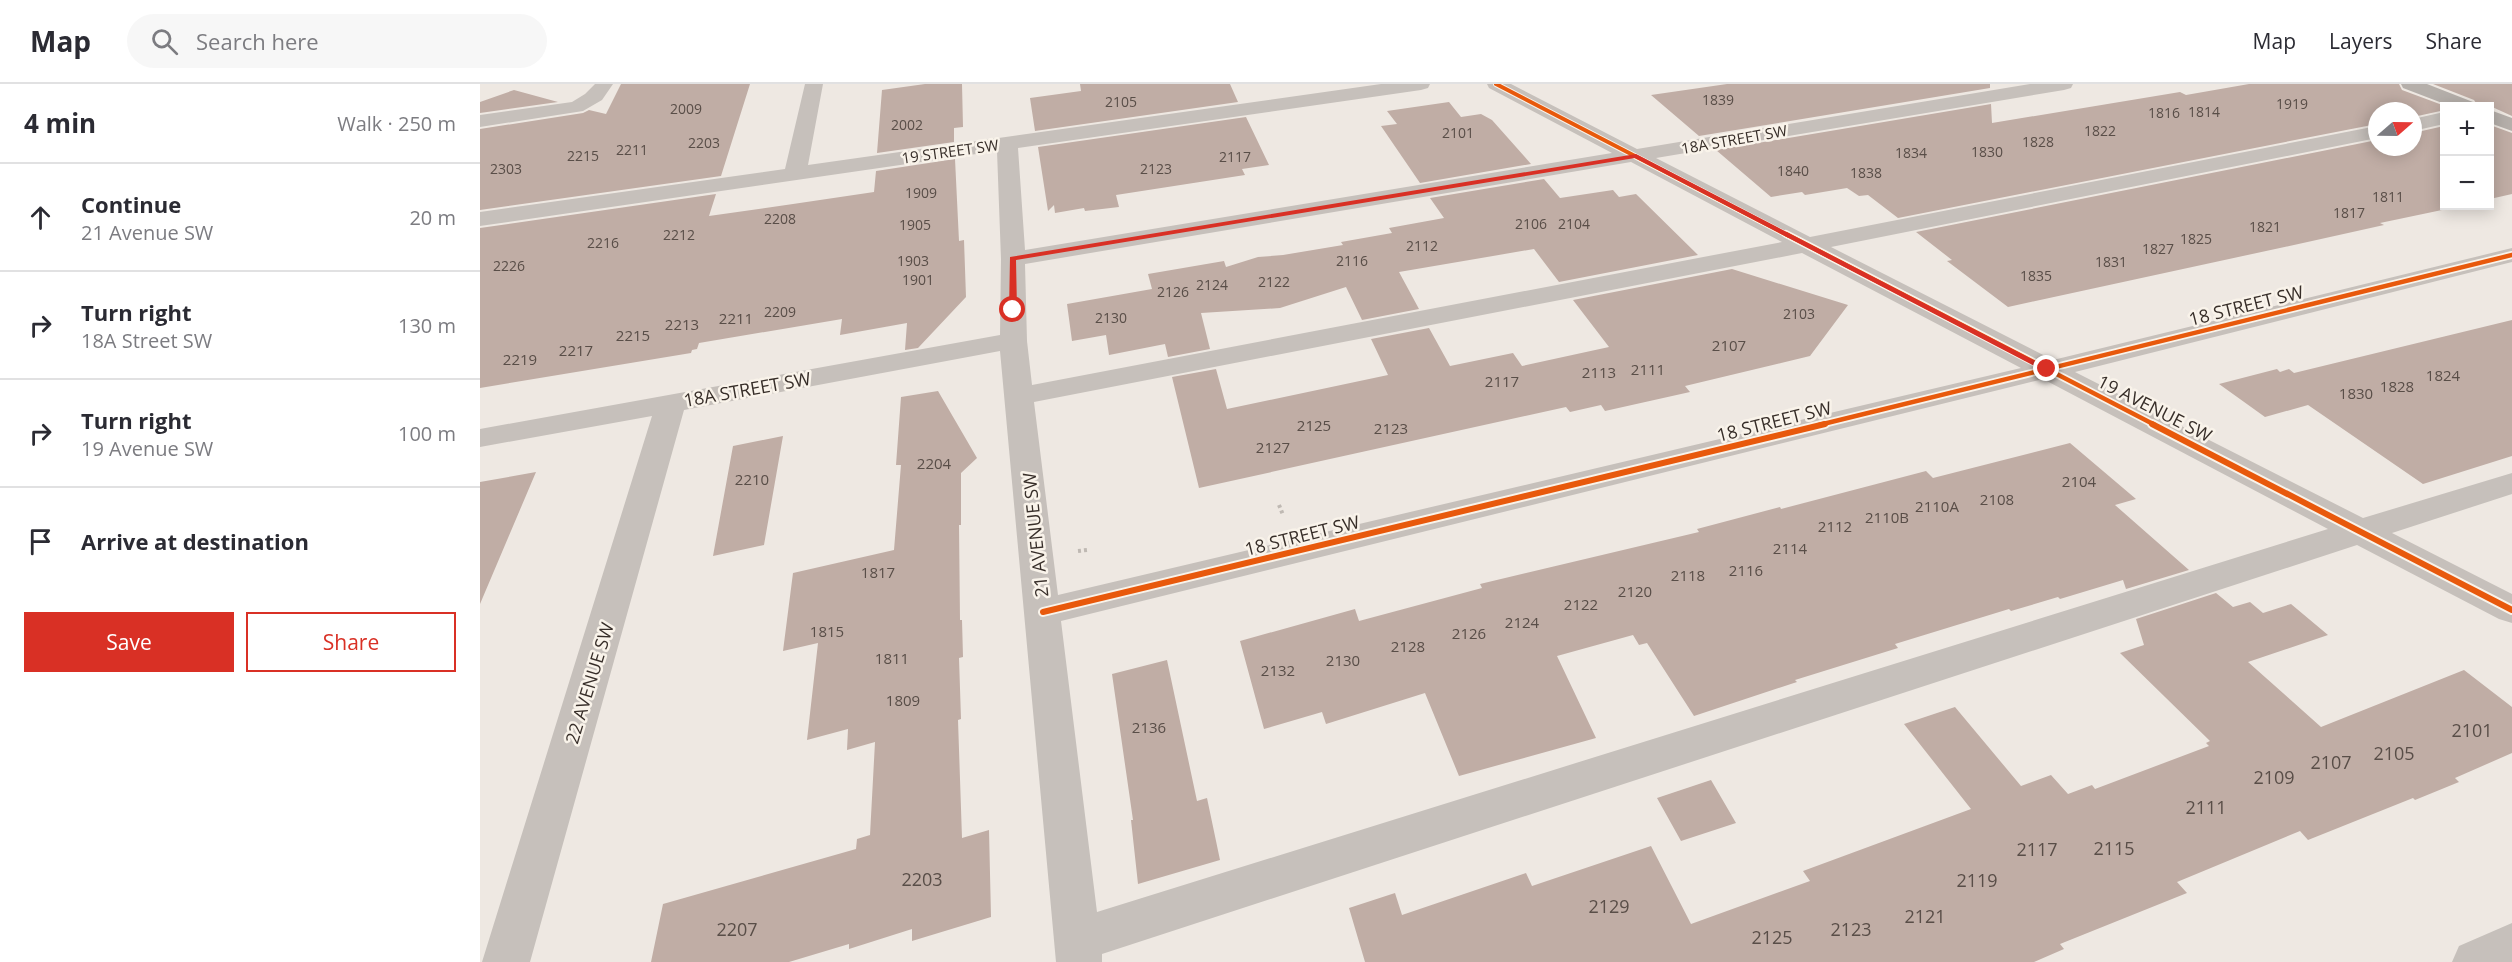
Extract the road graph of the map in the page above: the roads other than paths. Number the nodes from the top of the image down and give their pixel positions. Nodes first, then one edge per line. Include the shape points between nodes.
1 (604, 84) edge
2 (814, 84) edge
3 (1421, 84) edge
4 (1496, 84) edge
5 (2064, 84) edge
6 (2410, 84) edge
7 (1229, 91) dead end
8 (2456, 102) edge
9 (1238, 110) junction
10 (2494, 118) edge
11 (2440, 119) edge
12 (480, 121) edge
13 (2422, 123) edge
14 (2512, 125) edge
15 (2368, 134) edge
16 (1007, 143) junction
17 (1636, 156) junction
18 (795, 174) junction
19 (480, 219) edge
20 (1806, 245) junction
21 (2512, 255) edge
22 (1013, 259) junction
23 (1013, 341) junction
24 (2047, 369) junction
25 (1021, 396) junction
26 (671, 403) junction
27 (480, 438) edge
28 (2512, 483) edge
29 (2358, 530) junction
30 (2512, 610) edge
31 (1043, 612) junction
32 (2512, 945) edge
33 (1078, 951) edge
34 (506, 962) edge
35 (2476, 962) edge

1 - 12 street via 590,101 576,107
2 - 18 street
3 - 9 street, 19 STREET SW
4 - 17 street, 19 AVENUE SW
5 - 17 street, 18A STREET SW
6 - 8 main road
7 - 9 street
9 - 16 street, 19 STREET SW
10 - 14 main road
11 - 13 street
15 - 20 street
16 - 18 street, 19 STREET SW
16 - 22 street, 21 AVENUE SW
17 - 20 street, 19 AVENUE SW
17 - 22 street, 18A STREET SW
18 - 19 street, 19 STREET SW
20 - 24 street, 19 AVENUE SW
20 - 25 street
21 - 24 street, 18 STREET SW
22 - 23 street, 21 AVENUE SW
23 - 25 street, 21 AVENUE SW
23 - 26 street, 18A STREET SW
24 - 29 street, 19 AVENUE SW
24 - 31 street, 18 STREET SW
25 - 31 street, 21 AVENUE SW
26 - 27 street, 18A STREET SW
26 - 34 street, 22 AVENUE SW
28 - 29 street
29 - 30 street, 19 AVENUE SW
29 - 33 street
31 - 33 street, 21 AVENUE SW
32 - 35 street

